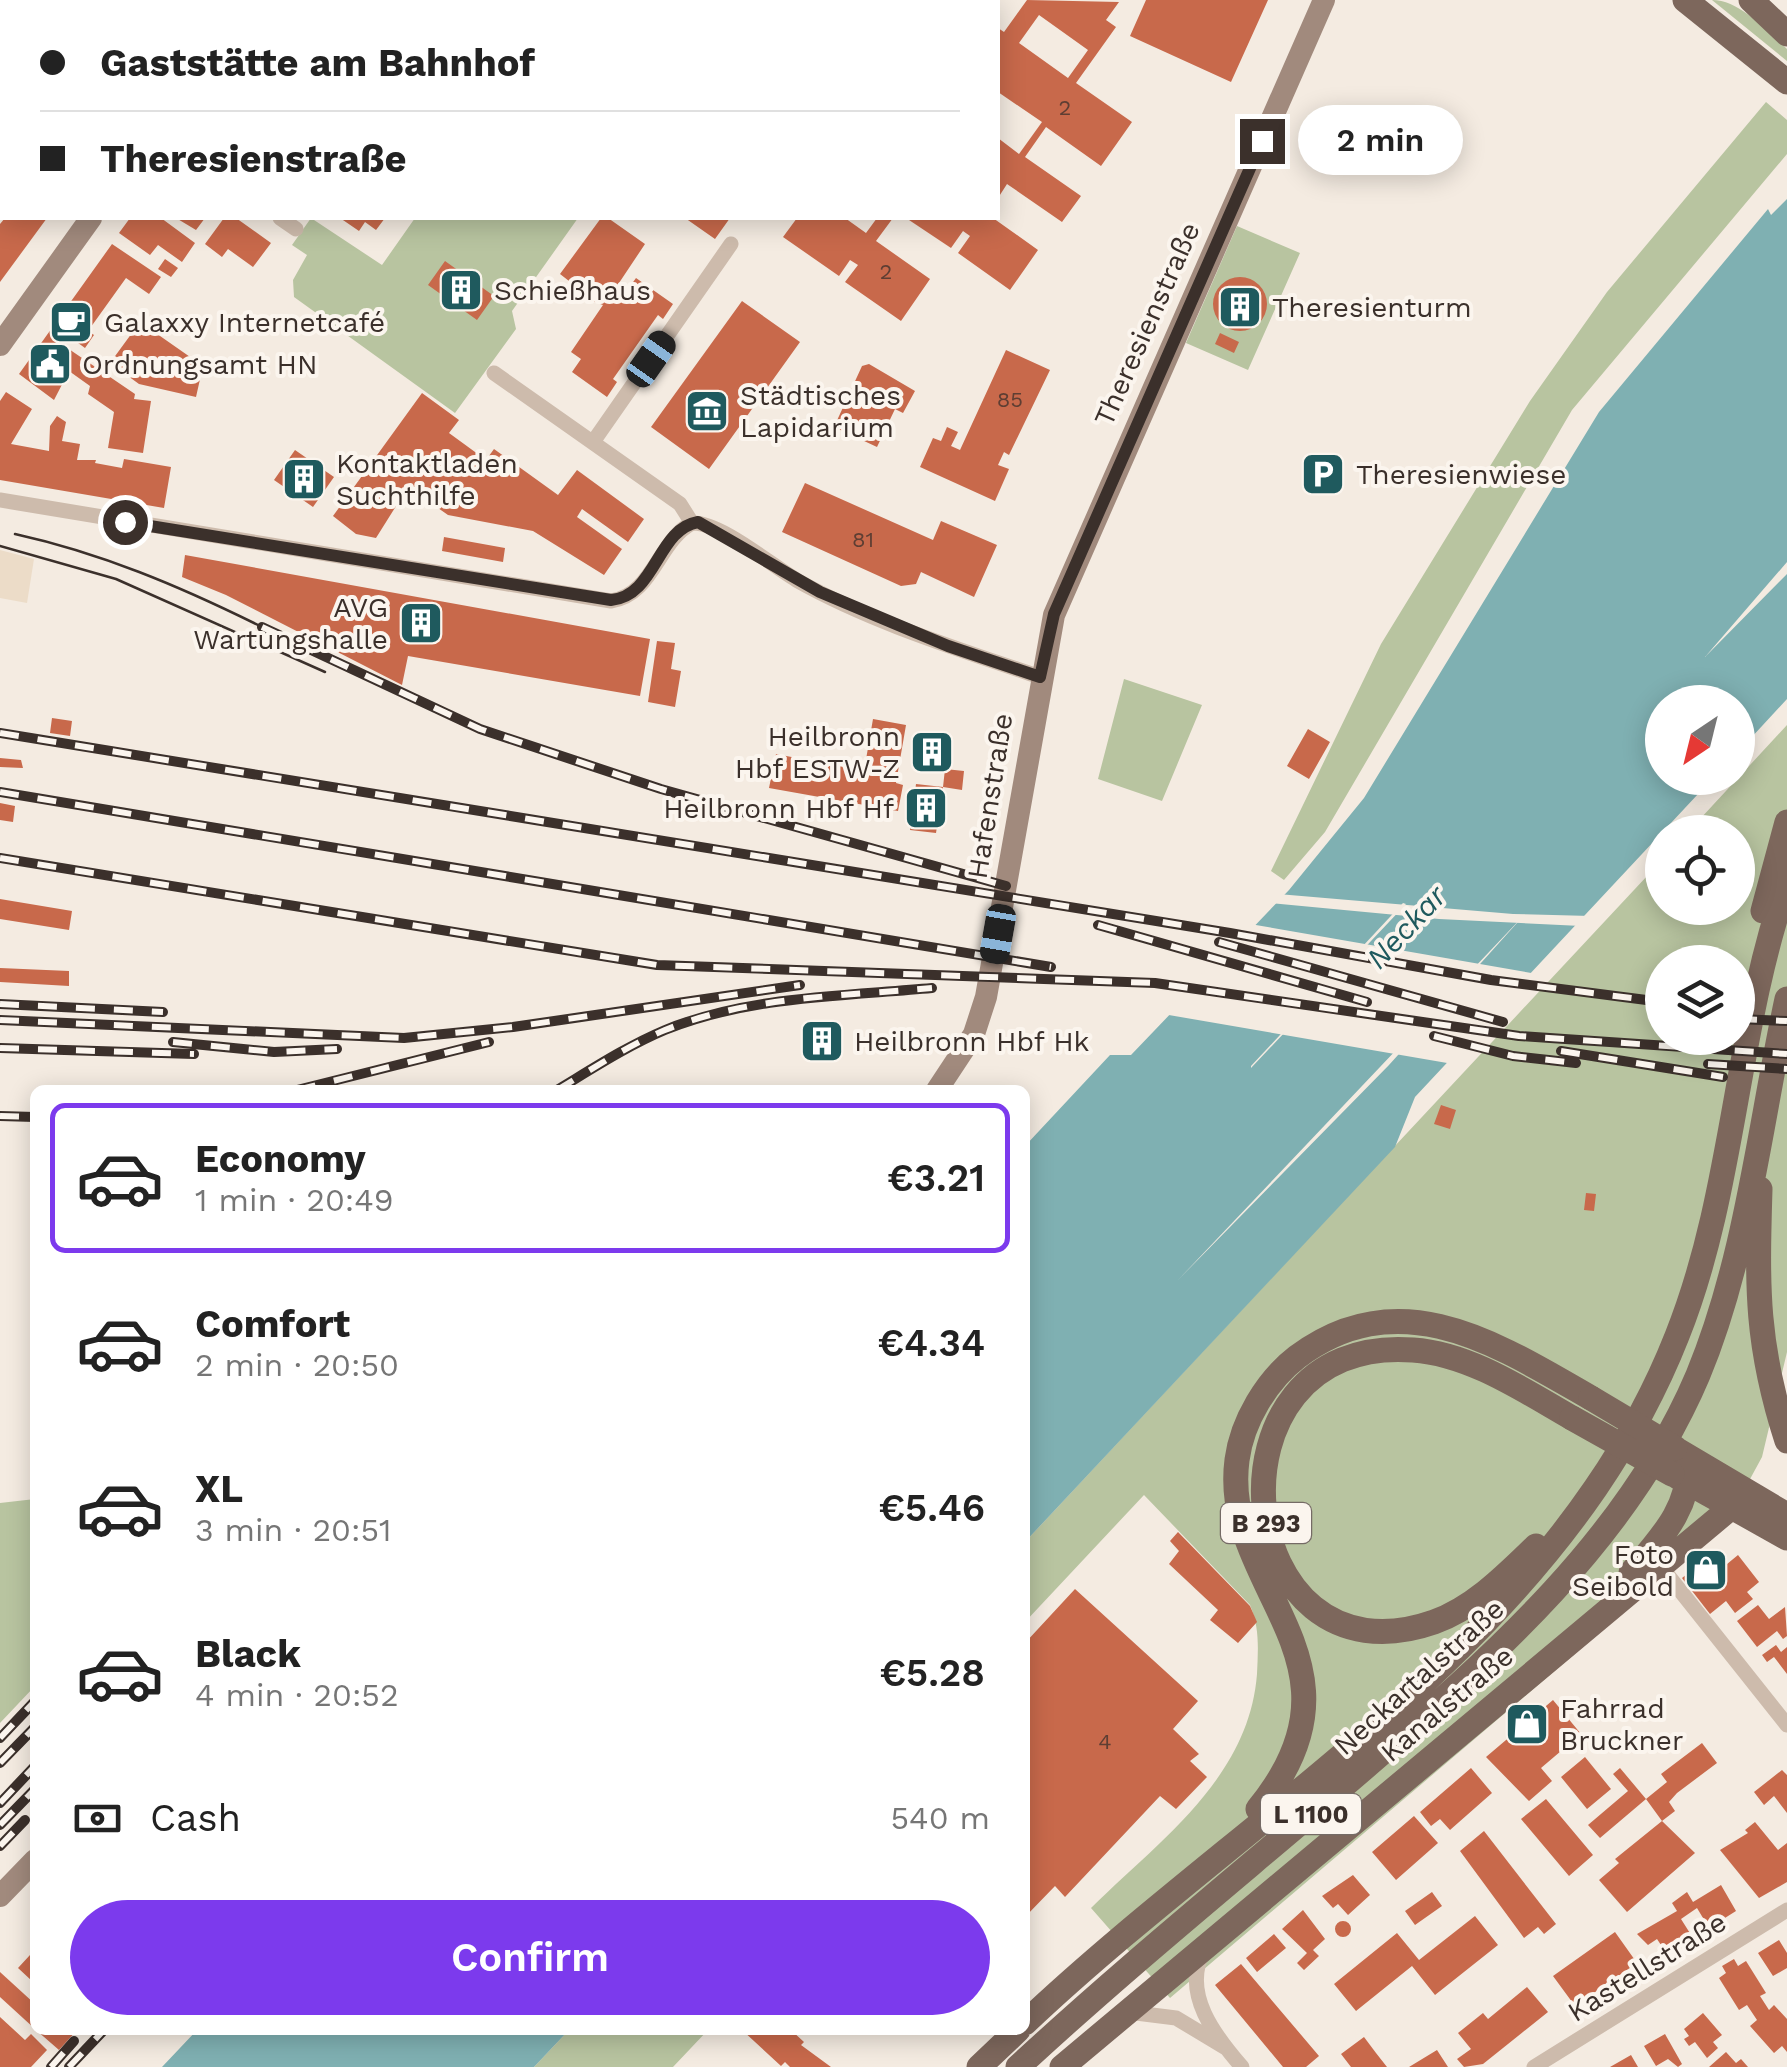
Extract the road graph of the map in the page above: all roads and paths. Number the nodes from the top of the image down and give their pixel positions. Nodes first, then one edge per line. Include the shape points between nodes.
1 (1685, 0) edge
2 (1750, 0) edge
3 (1327, 3) edge
4 (1787, 34) edge
5 (1787, 82) edge
6 (90, 220) edge
7 (283, 220) edge
8 (296, 229) dead end
9 (731, 244) dead end
10 (0, 345) edge
11 (494, 373) dead end
12 (593, 442) junction
13 (0, 500) edge
14 (692, 523) junction
15 (1040, 677) junction
16 (1787, 822) edge
17 (1787, 882) edge
18 (1756, 990) junction
19 (1787, 999) edge
20 (940, 1085) edge
21 (1762, 1119) junction
22 (1787, 1441) edge
23 (1681, 1466) junction
24 (1597, 1486) junction
25 (1734, 1505) junction
26 (1787, 1515) edge
27 (1787, 1538) edge
28 (1659, 1564) junction
29 (1544, 1662) junction
30 (1787, 1725) edge
31 (1225, 1851) junction
32 (30, 1865) edge
33 (0, 1896) edge
34 (1787, 1910) edge
35 (1207, 1943) junction
36 (1125, 2012) junction
37 (1030, 2019) edge
38 (1013, 2035) edge
39 (1226, 2048) junction
40 (979, 2067) edge
41 (1018, 2067) edge
42 (1062, 2067) edge
43 (1242, 2067) edge
44 (1534, 2067) edge

1 - 5 main road
2 - 4 main road
3 - 15 main road, Theresienstraße via 1054,614
6 - 10 main road
7 - 8 street
9 - 12 street
11 - 12 street
12 - 14 street via 680,504
13 - 14 street via 611,600 633,592
14 - 15 street via 714,528 820,592
15 - 20 main road, Hafenstraße via 986,997 974,1034
16 - 18 main road, Neckartalstraße via 1759,926
17 - 18 main road, Neckartalstraße
18 - 24 main road, Neckartalstraße via 1704,1256 1678,1335
19 - 21 main road, Neckartalstraße
21 - 22 main road via 1758,1320
21 - 41 main road, Neckartalstraße / L 1100 via 1730,1275 1698,1372 1670,1431 1591,1549 1449,1694
23 - 24 main road, Neckartalstraße / B 293, bridge via 1452,1358 1413,1350 1374,1351 1310,1382 1274,1424 1262,1476 1272,1547 1288,1580 1313,1610 1345,1626 1389,1634 1436,1622 1494,1586
23 - 25 main road, B 293
23 - 26 main road, Neckartalstraße
23 - 29 main road via 1685,1501 1653,1547
23 - 31 main road, Neckartalstraße, bridge via 1591,1398 1472,1334 1435,1324 1372,1323 1338,1332 1280,1370 1246,1425 1236,1460 1238,1498 1244,1531 1293,1636 1302,1675 1300,1720 1294,1752 1273,1791
24 - 31 main road, Neckartalstraße / L 1100 via 1495,1617
25 - 27 main road, B 293
25 - 28 main road, Kanalstraße
28 - 29 main road, Kanalstraße
28 - 30 street
29 - 35 main road, Kanalstraße
31 - 37 main road, Neckartalstraße / L 1100
32 - 33 main road
34 - 44 street, Kastellstraße
35 - 36 main road, Kanalstraße
35 - 39 street via 1194,1988
36 - 39 street via 1176,2018
36 - 42 main road, Kanalstraße
38 - 40 main road
39 - 43 street

